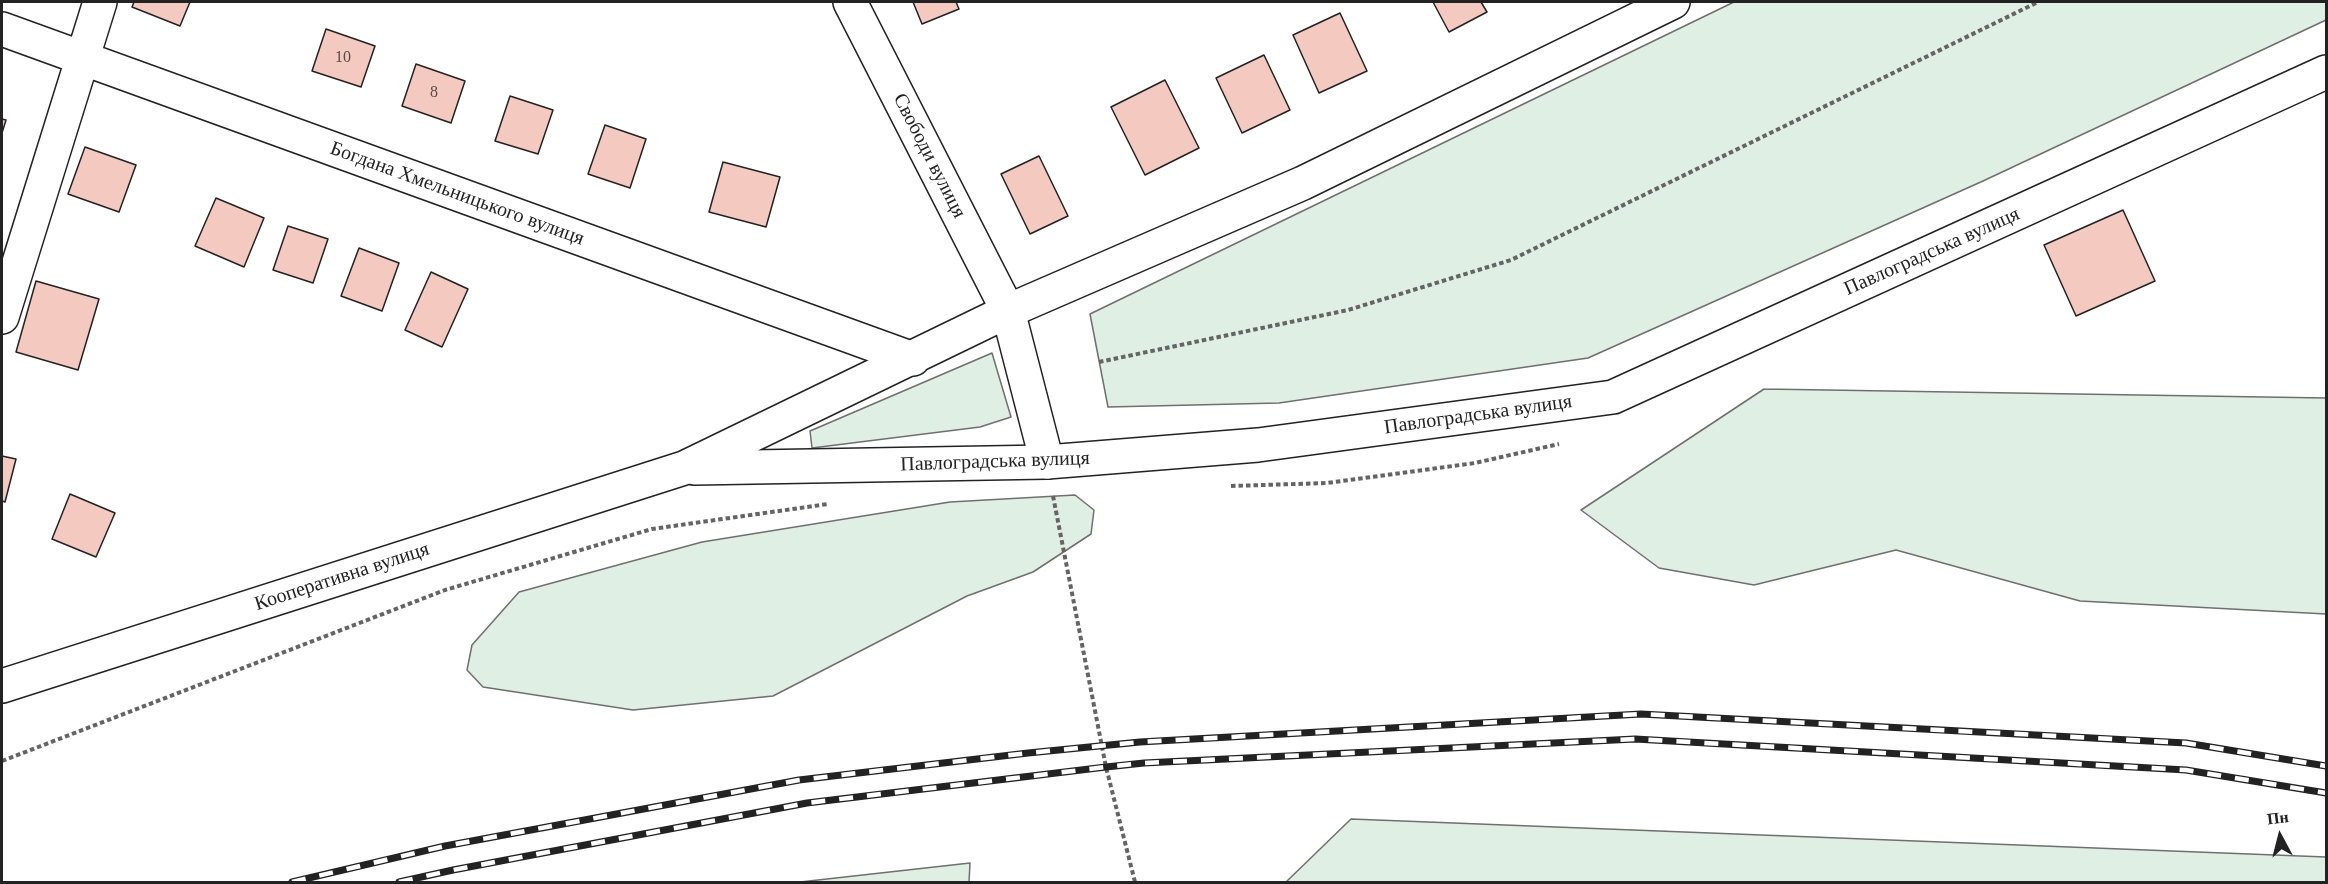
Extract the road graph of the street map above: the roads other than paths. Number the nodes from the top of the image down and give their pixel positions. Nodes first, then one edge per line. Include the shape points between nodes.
1 (100, 2) edge
2 (850, 2) edge
3 (1673, 2) edge
4 (2, 29) edge
5 (82, 57) junction
6 (2326, 72) edge
7 (1008, 312) junction
8 (2, 317) edge
9 (913, 359) junction
10 (1047, 462) junction
11 (684, 468) junction
12 (5, 682) edge

1 - 5 main road
2 - 7 main road, Свободи вулиця
3 - 7 main road via 1302,183
4 - 5 main road, Богдана Хмельницького вулиця
5 - 8 main road
5 - 9 main road, Богдана Хмельницького вулиця
6 - 10 main road, Павлоградська вулиця via 1613,397 1258,446
7 - 9 main road
7 - 10 main road, Свободи вулиця
9 - 11 main road
10 - 11 main road, Павлоградська вулиця
11 - 12 main road, Кооперативна вулиця

